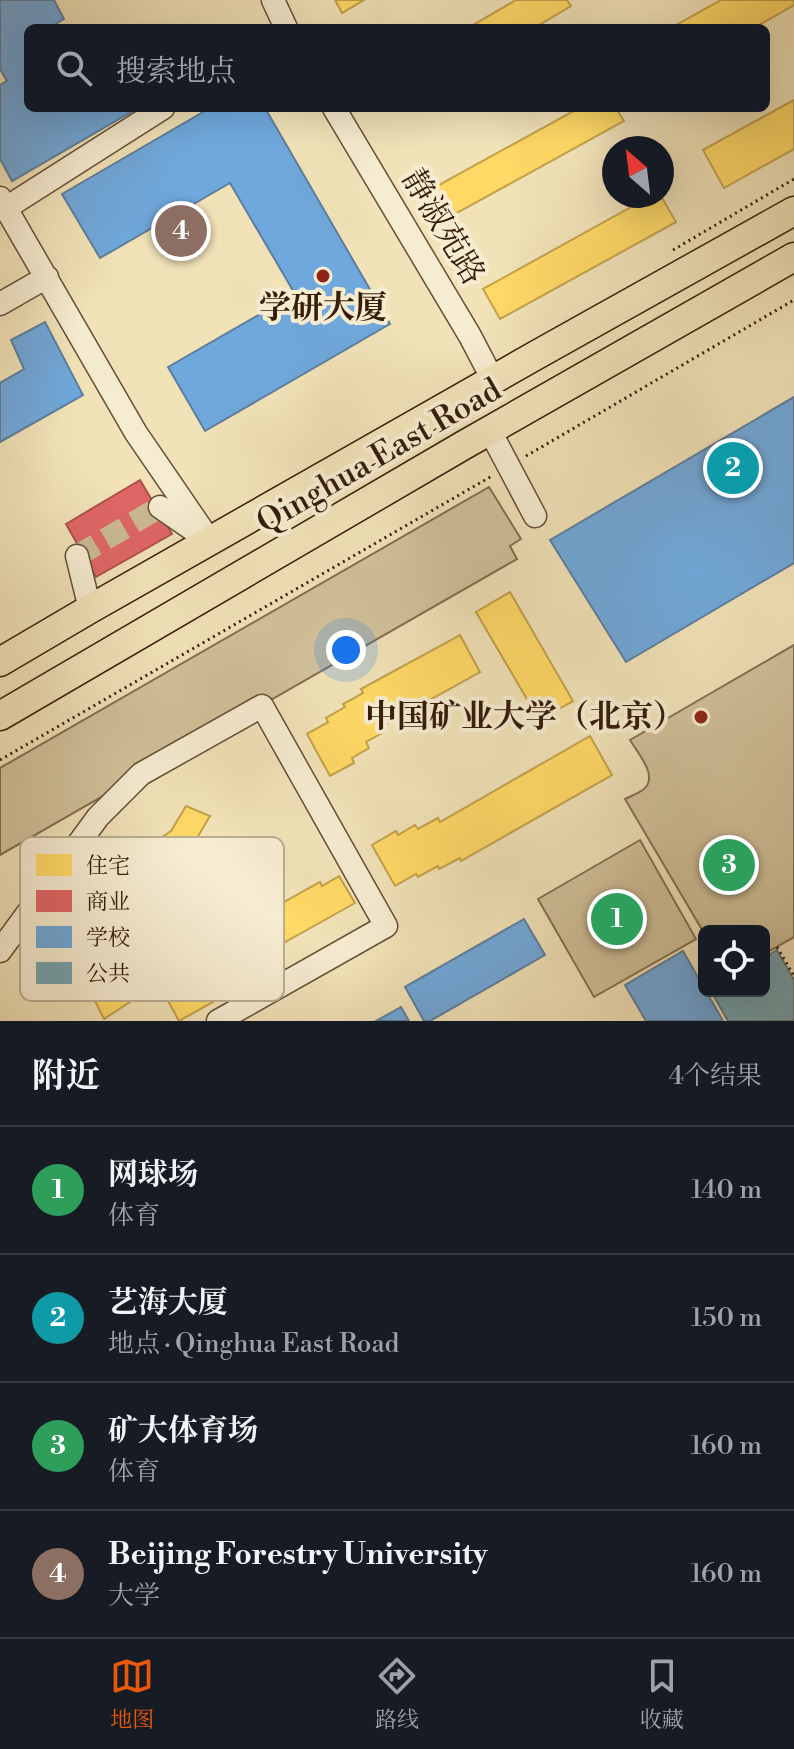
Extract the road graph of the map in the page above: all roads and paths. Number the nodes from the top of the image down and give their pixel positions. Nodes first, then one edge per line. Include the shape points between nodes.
1 (273, 0) edge
2 (284, 24) edge
3 (156, 112) edge
4 (336, 112) edge
5 (3, 203) edge
6 (794, 211) edge
7 (794, 257) edge
8 (47, 277) junction
9 (794, 300) edge
10 (0, 304) edge
11 (518, 365) junction
12 (483, 386) junction
13 (540, 403) junction
14 (490, 431) junction
15 (508, 467) junction
16 (160, 507) dead end
17 (535, 516) dead end
18 (210, 541) junction
19 (77, 556) dead end
20 (90, 609) junction
21 (0, 662) edge
22 (0, 716) edge
23 (0, 760) edge
24 (83, 837) edge
25 (20, 924) edge
26 (777, 947) dead end
27 (0, 951) edge
28 (794, 976) edge
29 (284, 984) edge
30 (253, 1001) edge
31 (218, 1021) edge

1 - 2 street
3 - 5 street
4 - 12 street, 静淑苑路 via 462,323
5 - 8 street
6 - 11 main road, Qinghua East Road
7 - 13 main road, Qinghua East Road
8 - 10 street
8 - 18 street via 136,433
9 - 15 path
11 - 12 main road, Qinghua East Road
11 - 13 main road
12 - 14 main road
12 - 18 main road, Qinghua East Road
13 - 14 main road, Qinghua East Road
14 - 15 street
14 - 22 main road, Qinghua East Road
15 - 17 street
15 - 23 path
16 - 18 street
18 - 20 main road, Qinghua East Road
19 - 20 street
20 - 21 main road, Qinghua East Road
24 - 29 street via 141,774 262,706 386,926
25 - 27 street
26 - 28 path
30 - 31 street

